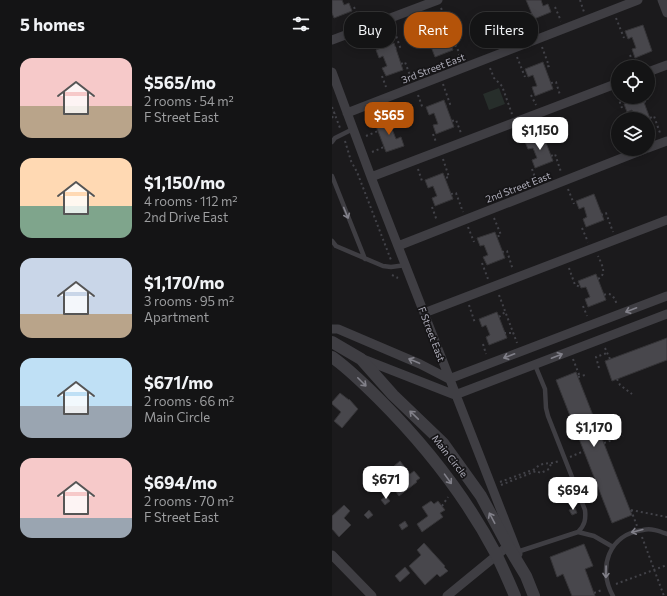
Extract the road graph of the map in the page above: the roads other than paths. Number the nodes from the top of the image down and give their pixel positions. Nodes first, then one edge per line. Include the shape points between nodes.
1 (638, 0) edge
2 (662, 0) edge
3 (439, 3) edge
4 (667, 13) edge
5 (332, 40) edge
6 (667, 65) edge
7 (655, 69) edge
8 (332, 72) edge
9 (611, 86) edge
10 (347, 113) junction
11 (353, 129) junction
12 (665, 141) edge
13 (332, 142) edge
14 (655, 145) edge
15 (626, 156) edge
16 (332, 176) edge
17 (371, 177) junction
18 (667, 220) edge
19 (332, 241) edge
20 (398, 246) junction
21 (365, 259) junction
22 (406, 265) junction
23 (667, 296) edge
24 (424, 313) junction
25 (667, 314) edge
26 (332, 329) edge
27 (332, 342) edge
28 (332, 357) edge
29 (361, 359) junction
30 (535, 365) junction
31 (449, 379) junction
32 (455, 394) junction
33 (578, 532) junction
34 (667, 534) edge
35 (613, 547) junction
36 (512, 549) junction
37 (332, 555) edge
38 (496, 555) junction
39 (372, 596) edge
40 (447, 596) edge
41 (515, 596) edge
42 (534, 596) edge
43 (612, 596) edge

1 - 10 street, 3rd Street East
2 - 4 street
3 - 5 street
6 - 7 street
8 - 10 street, F Street East
9 - 17 street
10 - 11 street, F Street East
11 - 13 lane
11 - 17 street, F Street East
12 - 14 street, 2nd Street East
15 - 20 street, 2nd Street East
16 -> 21 lane
17 - 20 street, F Street East
18 - 24 street
19 - 21 lane via 336,246
20 - 22 street, F Street East
21 - 22 lane via 383,266
22 - 24 street, F Street East
23 -> 31 street
24 - 31 street, F Street East
30 -> 25 street
31 -> 26 street via 420,364 338,329
27 - 29 street, Main Circle
28 -> 38 street, Main Circle via 350,370 396,416 438,464 470,509
29 - 32 street
36 -> 29 street, Main Circle via 481,496 443,443 393,395
30 - 32 street
30 - 33 lane via 545,389 548,416 585,510 584,524
31 - 32 street, F Street East
32 - 36 street, F Street East
33 - 35 lane via 594,536
33 - 36 lane
34 -> 35 lane via 643,529 621,538
35 -> 43 lane via 605,567 605,577
36 - 38 street
36 - 42 street, Main Circle
37 - 39 street
38 - 40 street
38 - 41 street, Main Circle

